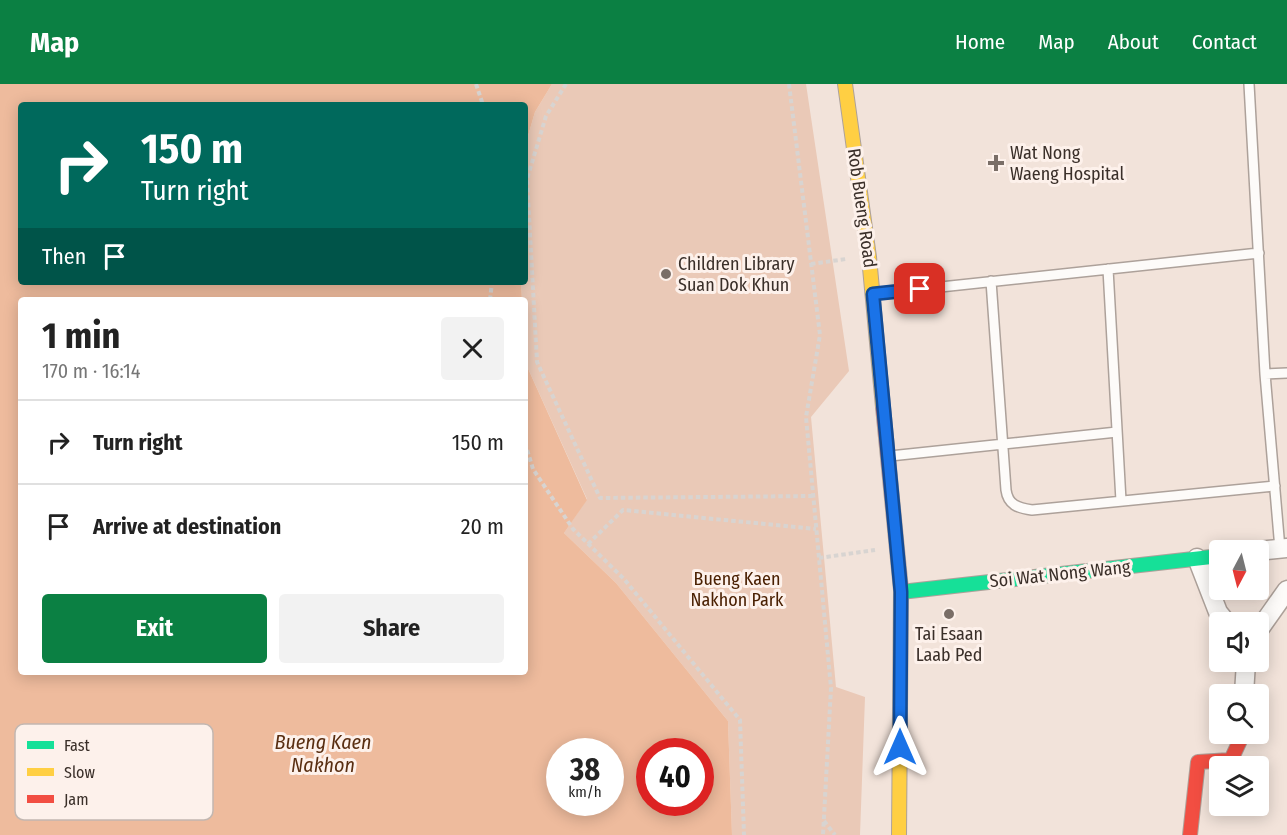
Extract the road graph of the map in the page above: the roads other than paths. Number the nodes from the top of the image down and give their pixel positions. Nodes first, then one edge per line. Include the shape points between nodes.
1 (845, 84) edge
2 (1249, 84) edge
3 (1259, 253) junction
4 (1108, 269) junction
5 (991, 281) junction
6 (873, 294) junction
7 (1287, 373) edge
8 (1265, 374) junction
9 (1117, 432) junction
10 (1003, 444) junction
11 (888, 456) junction
12 (1275, 486) junction
13 (1121, 501) junction
14 (1283, 548) edge
15 (1209, 557) edge
16 (1197, 558) junction
17 (1287, 590) edge
18 (901, 592) junction
19 (1218, 612) edge
20 (1269, 615) edge
21 (1238, 744) edge
22 (899, 835) edge
23 (1190, 835) edge

1 - 6 street, Rob Bueng Road
2 - 3 lane
3 - 4 lane
3 - 8 lane
4 - 5 lane
4 - 9 lane
5 - 6 lane
5 - 10 lane
6 - 11 street, Rob Bueng Road
7 - 8 lane
8 - 12 lane
9 - 10 lane
9 - 13 lane
10 - 11 lane
10 - 13 lane via 1007,497 1022,509
11 - 18 street, Rob Bueng Road
12 - 13 lane
12 - 14 lane
15 - 16 street, Soi Wat Nong Wang
16 - 18 street, Soi Wat Nong Wang
16 - 19 street
17 - 20 street
18 - 22 street, Rob Bueng Road
21 - 23 street via 1231,760 1198,762

